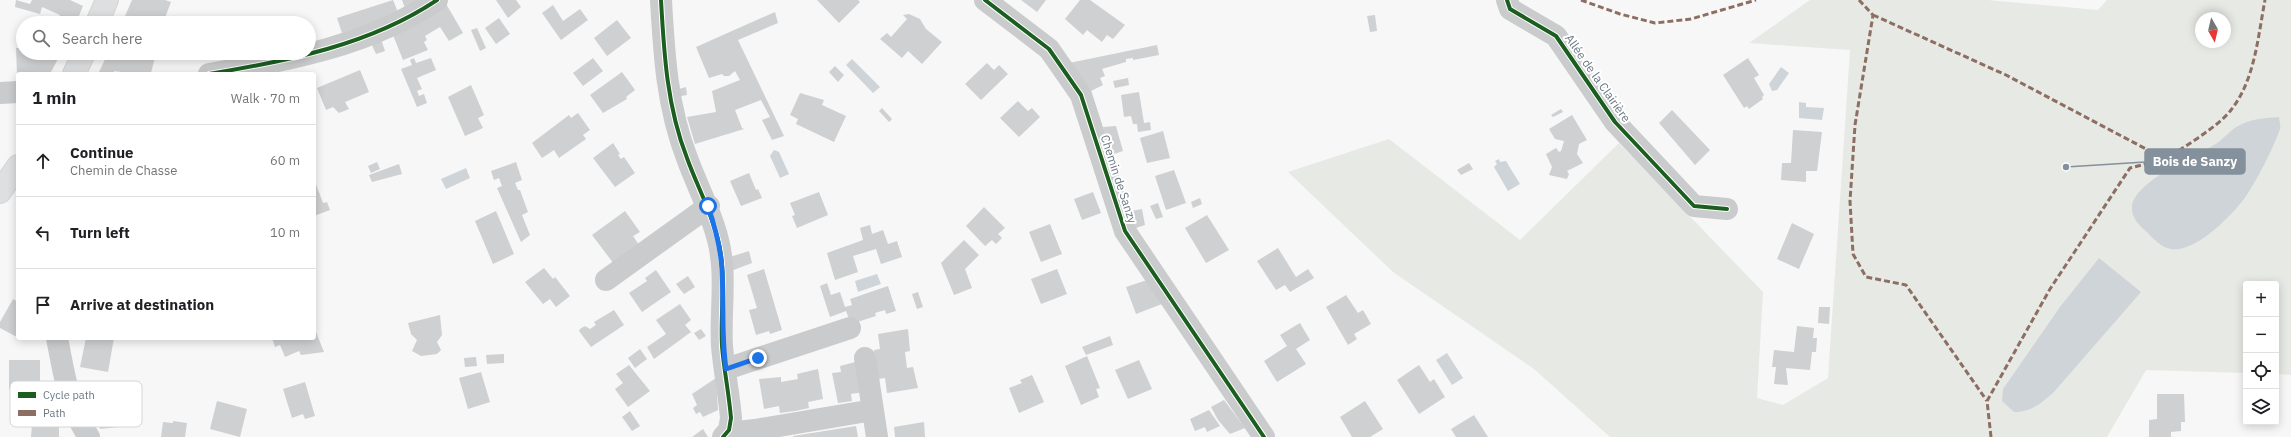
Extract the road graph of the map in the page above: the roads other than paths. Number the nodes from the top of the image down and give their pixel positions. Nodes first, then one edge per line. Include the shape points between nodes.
1 (107, 0) edge
2 (437, 0) edge
3 (660, 0) edge
4 (985, 0) edge
5 (1507, 0) edge
6 (100, 16) edge
7 (316, 51) edge
8 (81, 60) edge
9 (287, 60) edge
10 (76, 72) edge
11 (221, 72) edge
12 (16, 92) edge
13 (0, 93) edge
14 (16, 169) edge
15 (0, 192) edge
16 (708, 206) junction
17 (1727, 209) dead end
18 (606, 280) dead end
19 (850, 328) dead end
20 (57, 340) edge
21 (865, 358) dead end
22 (726, 369) junction
23 (65, 381) edge
24 (873, 410) junction
25 (82, 427) edge
26 (726, 433) edge
27 (89, 437) edge
28 (877, 437) edge
29 (1264, 437) edge

1 - 6 main road
2 - 7 street via 411,18 355,40
3 - 16 street via 666,76 674,118 687,158
4 - 29 street, Chemin de Sanzy via 1049,49 1080,95 1125,231
5 - 17 street, Allée de la Clairière via 1510,9 1556,36 1615,122 1694,206
8 - 10 main road
9 - 11 street
12 - 13 street
14 - 15 main road
16 - 18 street
16 - 22 street via 719,242 722,270 722,347
19 - 22 street
20 - 23 street
21 - 24 street
22 - 26 street via 732,418
24 - 26 street
24 - 28 street
25 - 27 street

